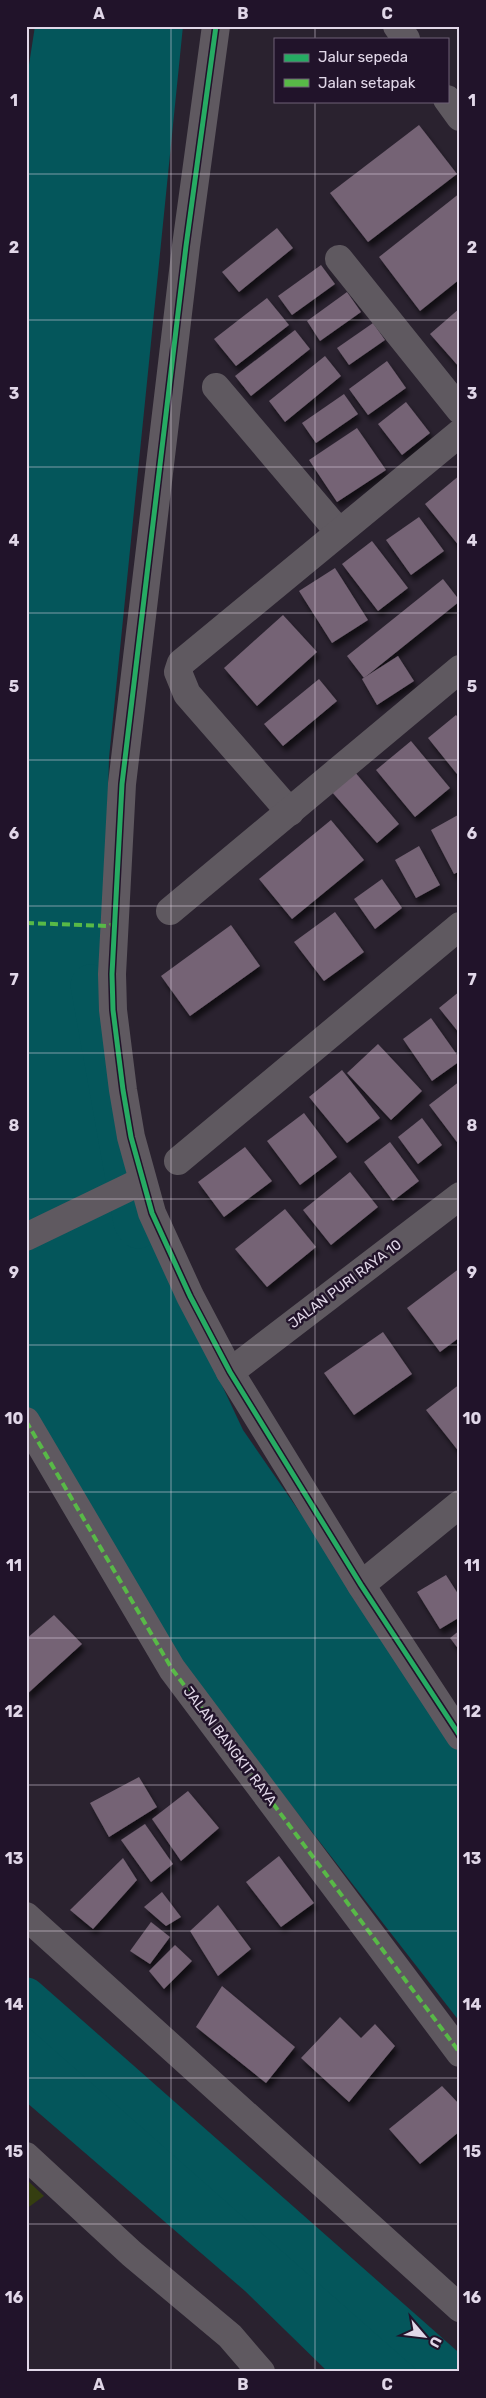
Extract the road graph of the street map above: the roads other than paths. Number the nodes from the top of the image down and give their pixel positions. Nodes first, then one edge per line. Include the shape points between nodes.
1 (216, 26) edge
2 (397, 26) edge
3 (405, 38) edge
4 (448, 100) edge
5 (460, 117) edge
6 (339, 259) dead end
7 (216, 387) dead end
8 (460, 410) edge
9 (460, 433) edge
10 (339, 532) junction
11 (460, 669) edge
12 (290, 812) junction
13 (170, 911) dead end
14 (460, 926) edge
15 (178, 1162) dead end
16 (138, 1183) junction
17 (460, 1196) edge
18 (26, 1237) edge
19 (230, 1372) junction
20 (26, 1421) edge
21 (460, 1504) edge
22 (361, 1585) junction
23 (459, 1734) edge
24 (26, 1916) edge
25 (460, 2054) edge
26 (26, 2156) edge
27 (460, 2308) edge
28 (261, 2372) edge

1 - 16 street via 122,784 113,1010
2 - 3 street
4 - 5 street
6 - 8 street
7 - 10 street
9 - 10 street
10 - 12 street via 188,656 178,672 187,694
11 - 12 street
12 - 13 street
14 - 15 street
16 - 18 street
16 - 19 street via 190,1296
17 - 19 street, JALAN PURI RAYA 10
19 - 22 street
20 - 25 street, JALAN BANGKIT RAYA via 172,1669
21 - 22 street
22 - 23 street
24 - 27 street
26 - 28 street via 132,2254 230,2336

